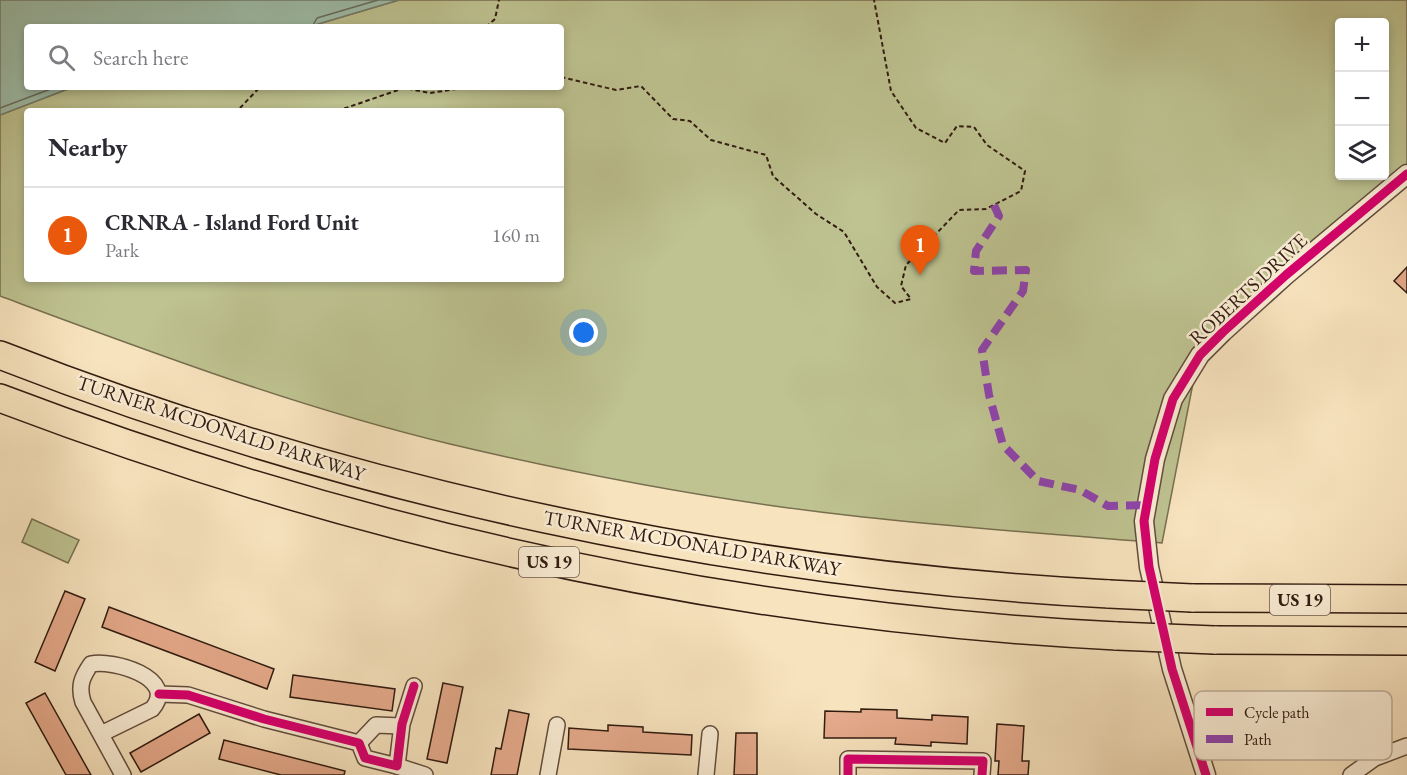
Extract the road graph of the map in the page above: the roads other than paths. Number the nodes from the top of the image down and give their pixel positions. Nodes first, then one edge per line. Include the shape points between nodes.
1 (1407, 174) edge
2 (0, 355) edge
3 (0, 398) edge
4 (1407, 599) edge
5 (1407, 641) edge
6 (414, 686) dead end
7 (159, 694) junction
8 (557, 725) dead end
9 (402, 726) junction
10 (101, 734) junction
11 (711, 734) dead end
12 (1194, 738) edge
13 (359, 743) junction
14 (1407, 746) edge
15 (1392, 752) edge
16 (1201, 760) edge
17 (1372, 760) edge
18 (397, 766) junction
19 (123, 775) edge
20 (425, 775) edge
21 (548, 775) edge
22 (706, 775) edge
23 (848, 775) edge
24 (982, 775) edge
25 (1206, 775) edge
26 (1351, 775) edge

1 - 12 street, ROBERTS DRIVE via 1222,332 1200,355 1173,399 1155,459 1144,521 1149,567 1172,669
2 - 4 highway, TURNER MCDONALD PARKWAY / US 19, bridge via 152,410 300,456 422,489 656,541 810,566 963,583 1192,598
3 - 5 highway, TURNER MCDONALD PARKWAY / US 19, bridge via 246,483 405,528 679,586 833,610 1008,628 1214,640
6 - 9 street
7 - 10 street via 152,709
7 - 10 street via 156,683 148,678 103,661 91,664 82,676 80,691
7 - 13 street via 188,695
8 - 21 street
9 - 13 street via 376,725
9 - 18 street
10 - 19 street
11 - 22 street
13 - 18 street via 365,758
14 - 15 street
16 - 25 street, ROBERTS DRIVE
17 - 26 street
18 - 20 street
23 - 24 street via 848,759 983,761

